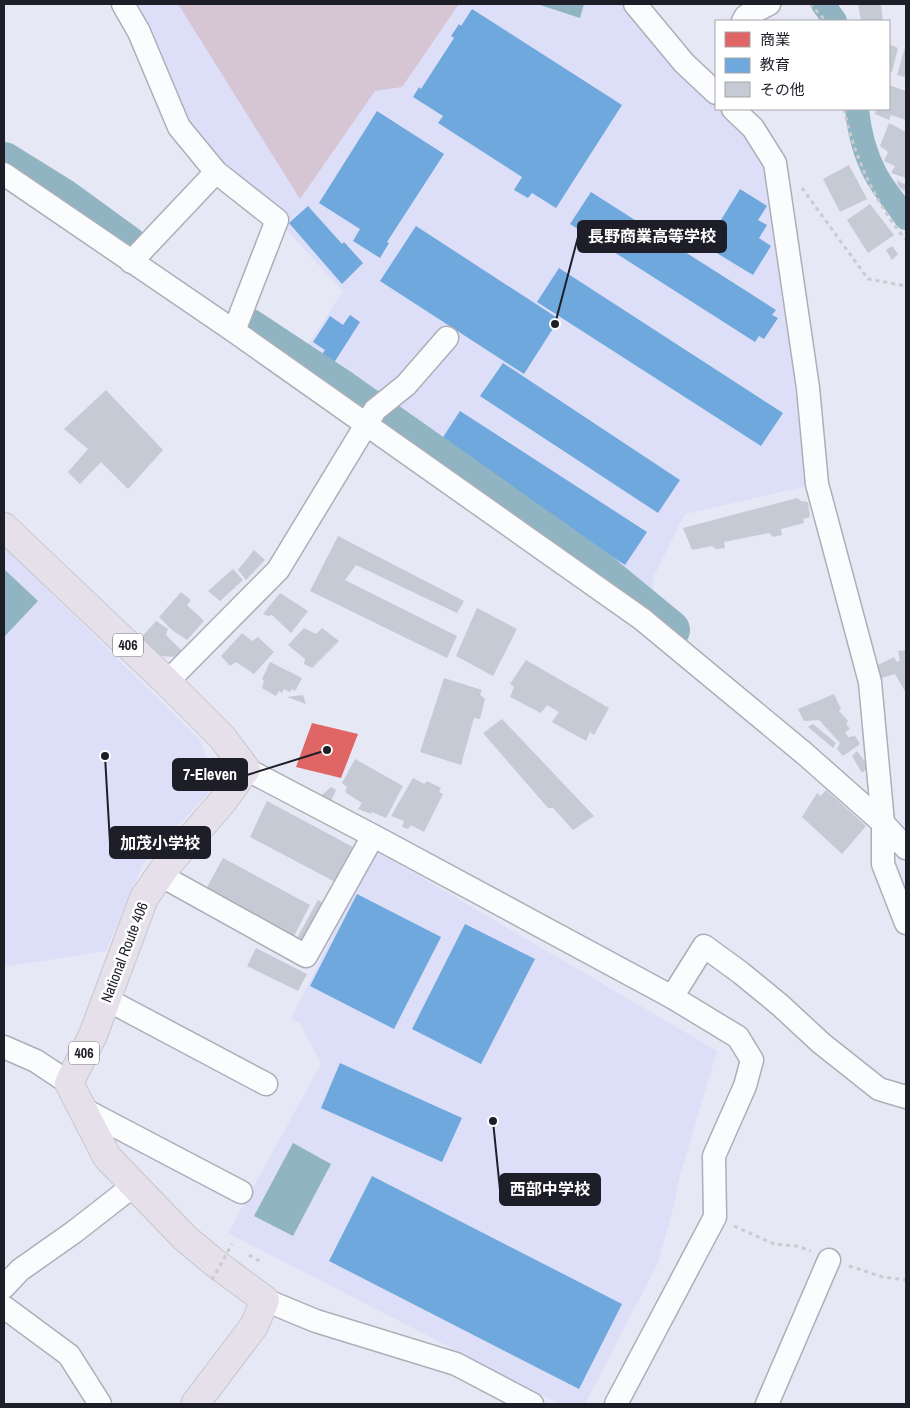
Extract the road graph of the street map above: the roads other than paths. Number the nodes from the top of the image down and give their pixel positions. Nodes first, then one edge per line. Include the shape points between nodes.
1 (123, 4) edge
2 (635, 4) edge
3 (769, 4) edge
4 (744, 20) edge
5 (715, 92) edge
6 (735, 110) edge
7 (751, 118) edge
8 (216, 172) junction
9 (4, 174) edge
10 (131, 262) junction
11 (234, 332) junction
12 (447, 338) dead end
13 (371, 417) junction
14 (4, 526) edge
15 (167, 682) junction
16 (246, 770) junction
17 (883, 823) junction
18 (373, 836) junction
19 (906, 848) edge
20 (160, 875) junction
21 (906, 923) edge
22 (672, 997) junction
23 (106, 999) junction
24 (4, 1047) edge
25 (69, 1083) junction
26 (266, 1084) dead end
27 (906, 1097) edge
28 (83, 1109) junction
29 (133, 1186) junction
30 (241, 1192) dead end
31 (829, 1260) dead end
32 (4, 1288) edge
33 (265, 1300) junction
34 (4, 1307) edge
35 (100, 1404) edge
36 (195, 1404) edge
37 (532, 1404) edge
38 (616, 1404) edge
39 (767, 1404) edge

1 - 8 street via 139,32 179,127
2 - 5 street via 684,63
3 - 4 street
6 - 7 street
7 - 17 street via 775,163 808,388 817,484 870,682
8 - 10 street
8 - 11 street via 277,220
9 - 10 street
10 - 11 street
11 - 13 street
12 - 13 street via 406,385
13 - 15 street via 278,570
13 - 17 street via 642,619
14 - 15 highway, 406
15 - 16 highway, 406 via 222,737
16 - 18 street
16 - 20 highway, National Route 406 / 406
17 - 19 street
17 - 21 street via 882,864
18 - 20 street via 306,956
18 - 22 street
20 - 23 highway, National Route 406 / 406 via 144,898
22 - 27 street via 704,946 741,973 879,1089
22 - 38 street via 738,1037 752,1060 745,1086 714,1156 715,1217
23 - 25 highway, National Route 406 / 406 via 93,1035
23 - 26 street
24 - 25 street via 36,1061
25 - 28 highway, 406
28 - 29 highway, 406 via 107,1157
28 - 30 street
29 - 32 street via 20,1270
29 - 33 highway, 406 via 185,1238
31 - 39 street
33 - 36 highway via 254,1326
33 - 37 street via 316,1322 456,1364
34 - 35 street via 69,1355

